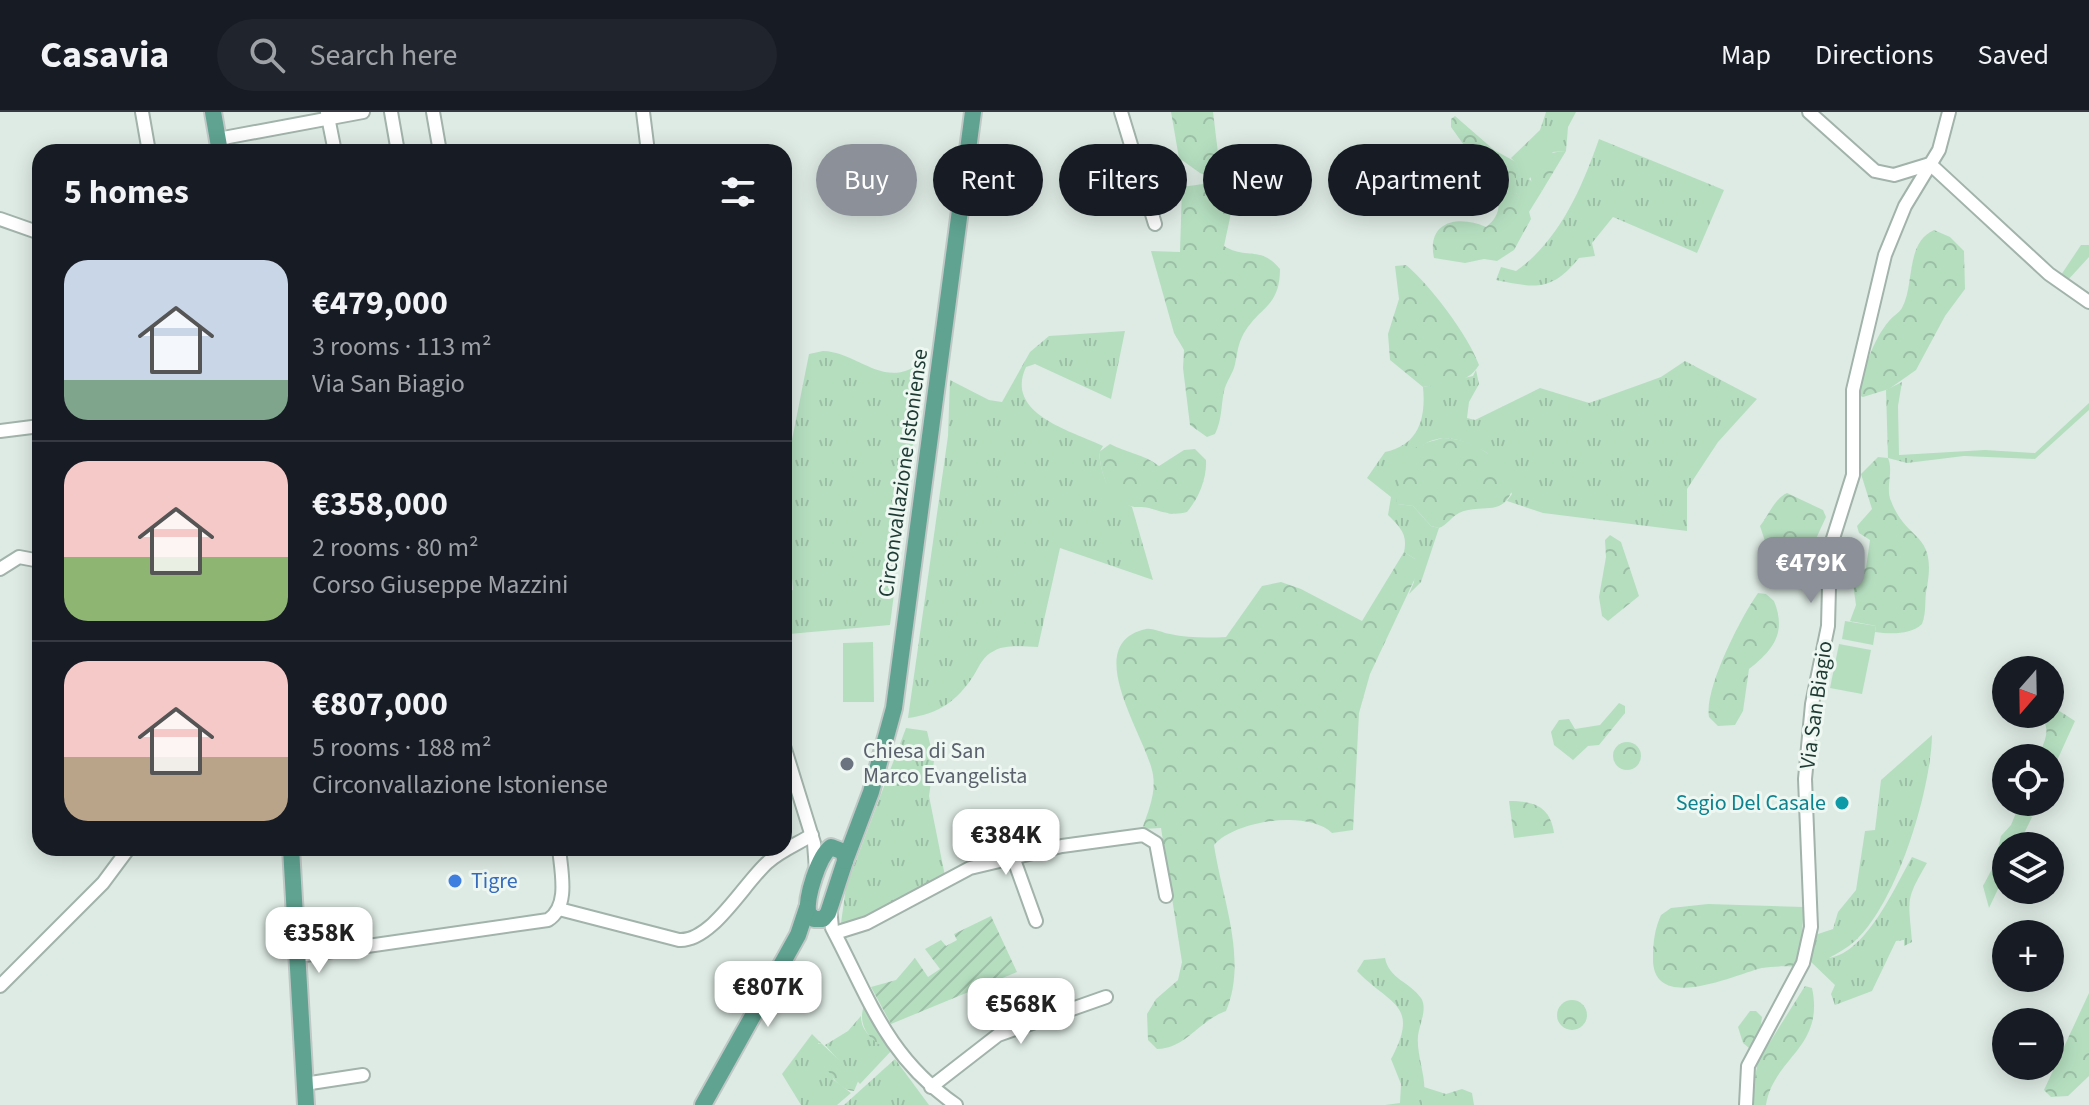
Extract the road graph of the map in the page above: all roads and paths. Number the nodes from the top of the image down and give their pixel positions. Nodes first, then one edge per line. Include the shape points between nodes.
1 (142, 112) edge
2 (213, 112) edge
3 (363, 112) edge
4 (391, 112) edge
5 (433, 112) edge
6 (643, 112) edge
7 (973, 112) edge
8 (1121, 112) edge
9 (1809, 112) edge
10 (1949, 112) edge
11 (328, 115) edge
12 (148, 144) edge
13 (219, 144) edge
14 (226, 144) edge
15 (333, 144) edge
16 (397, 144) edge
17 (439, 144) edge
18 (647, 144) edge
19 (1930, 164) junction
20 (0, 219) edge
21 (1155, 224) dead end
22 (32, 230) edge
23 (2089, 302) edge
24 (32, 427) edge
25 (0, 431) edge
26 (32, 559) edge
27 (0, 569) edge
28 (792, 765) edge
29 (827, 847) junction
30 (792, 855) edge
31 (123, 856) edge
32 (292, 856) edge
33 (559, 856) edge
34 (788, 856) edge
35 (1013, 857) junction
36 (1166, 896) dead end
37 (559, 909) junction
38 (823, 919) junction
39 (1036, 921) dead end
40 (298, 956) junction
41 (0, 986) edge
42 (1106, 997) dead end
43 (363, 1075) dead end
44 (304, 1084) junction
45 (931, 1087) junction
46 (306, 1105) edge
47 (703, 1105) edge
48 (956, 1105) edge
49 (1746, 1105) edge

1 - 12 street
2 - 13 main road
3 - 11 street
4 - 16 street
5 - 17 street
6 - 18 street
7 - 29 main road, Circonvallazione Istoniense via 894,708 871,792 853,834
8 - 21 street
9 - 19 street via 1875,171 1894,175
10 - 19 street, Via San Biagio
11 - 14 street
11 - 15 street
19 - 23 street via 2049,274
19 - 49 street, Via San Biagio via 1885,255 1853,390 1853,475 1830,548 1828,626 1812,704 1805,779 1811,927 1787,1000 1748,1066
20 - 22 street
24 - 25 street
26 - 27 street via 19,557
28 - 29 street
29 - 30 street
29 - 38 main road
29 - 38 main road via 815,881
31 - 41 street
32 - 40 main road
33 - 37 street
34 - 37 street via 770,860 691,940
35 - 36 street via 1151,836
35 - 38 street via 970,868 867,923
35 - 39 street
37 - 40 street via 548,920
38 - 45 street via 895,1046
38 - 47 main road via 798,935
40 - 44 main road
42 - 45 street via 998,1035
43 - 44 street
44 - 46 main road
45 - 48 street

